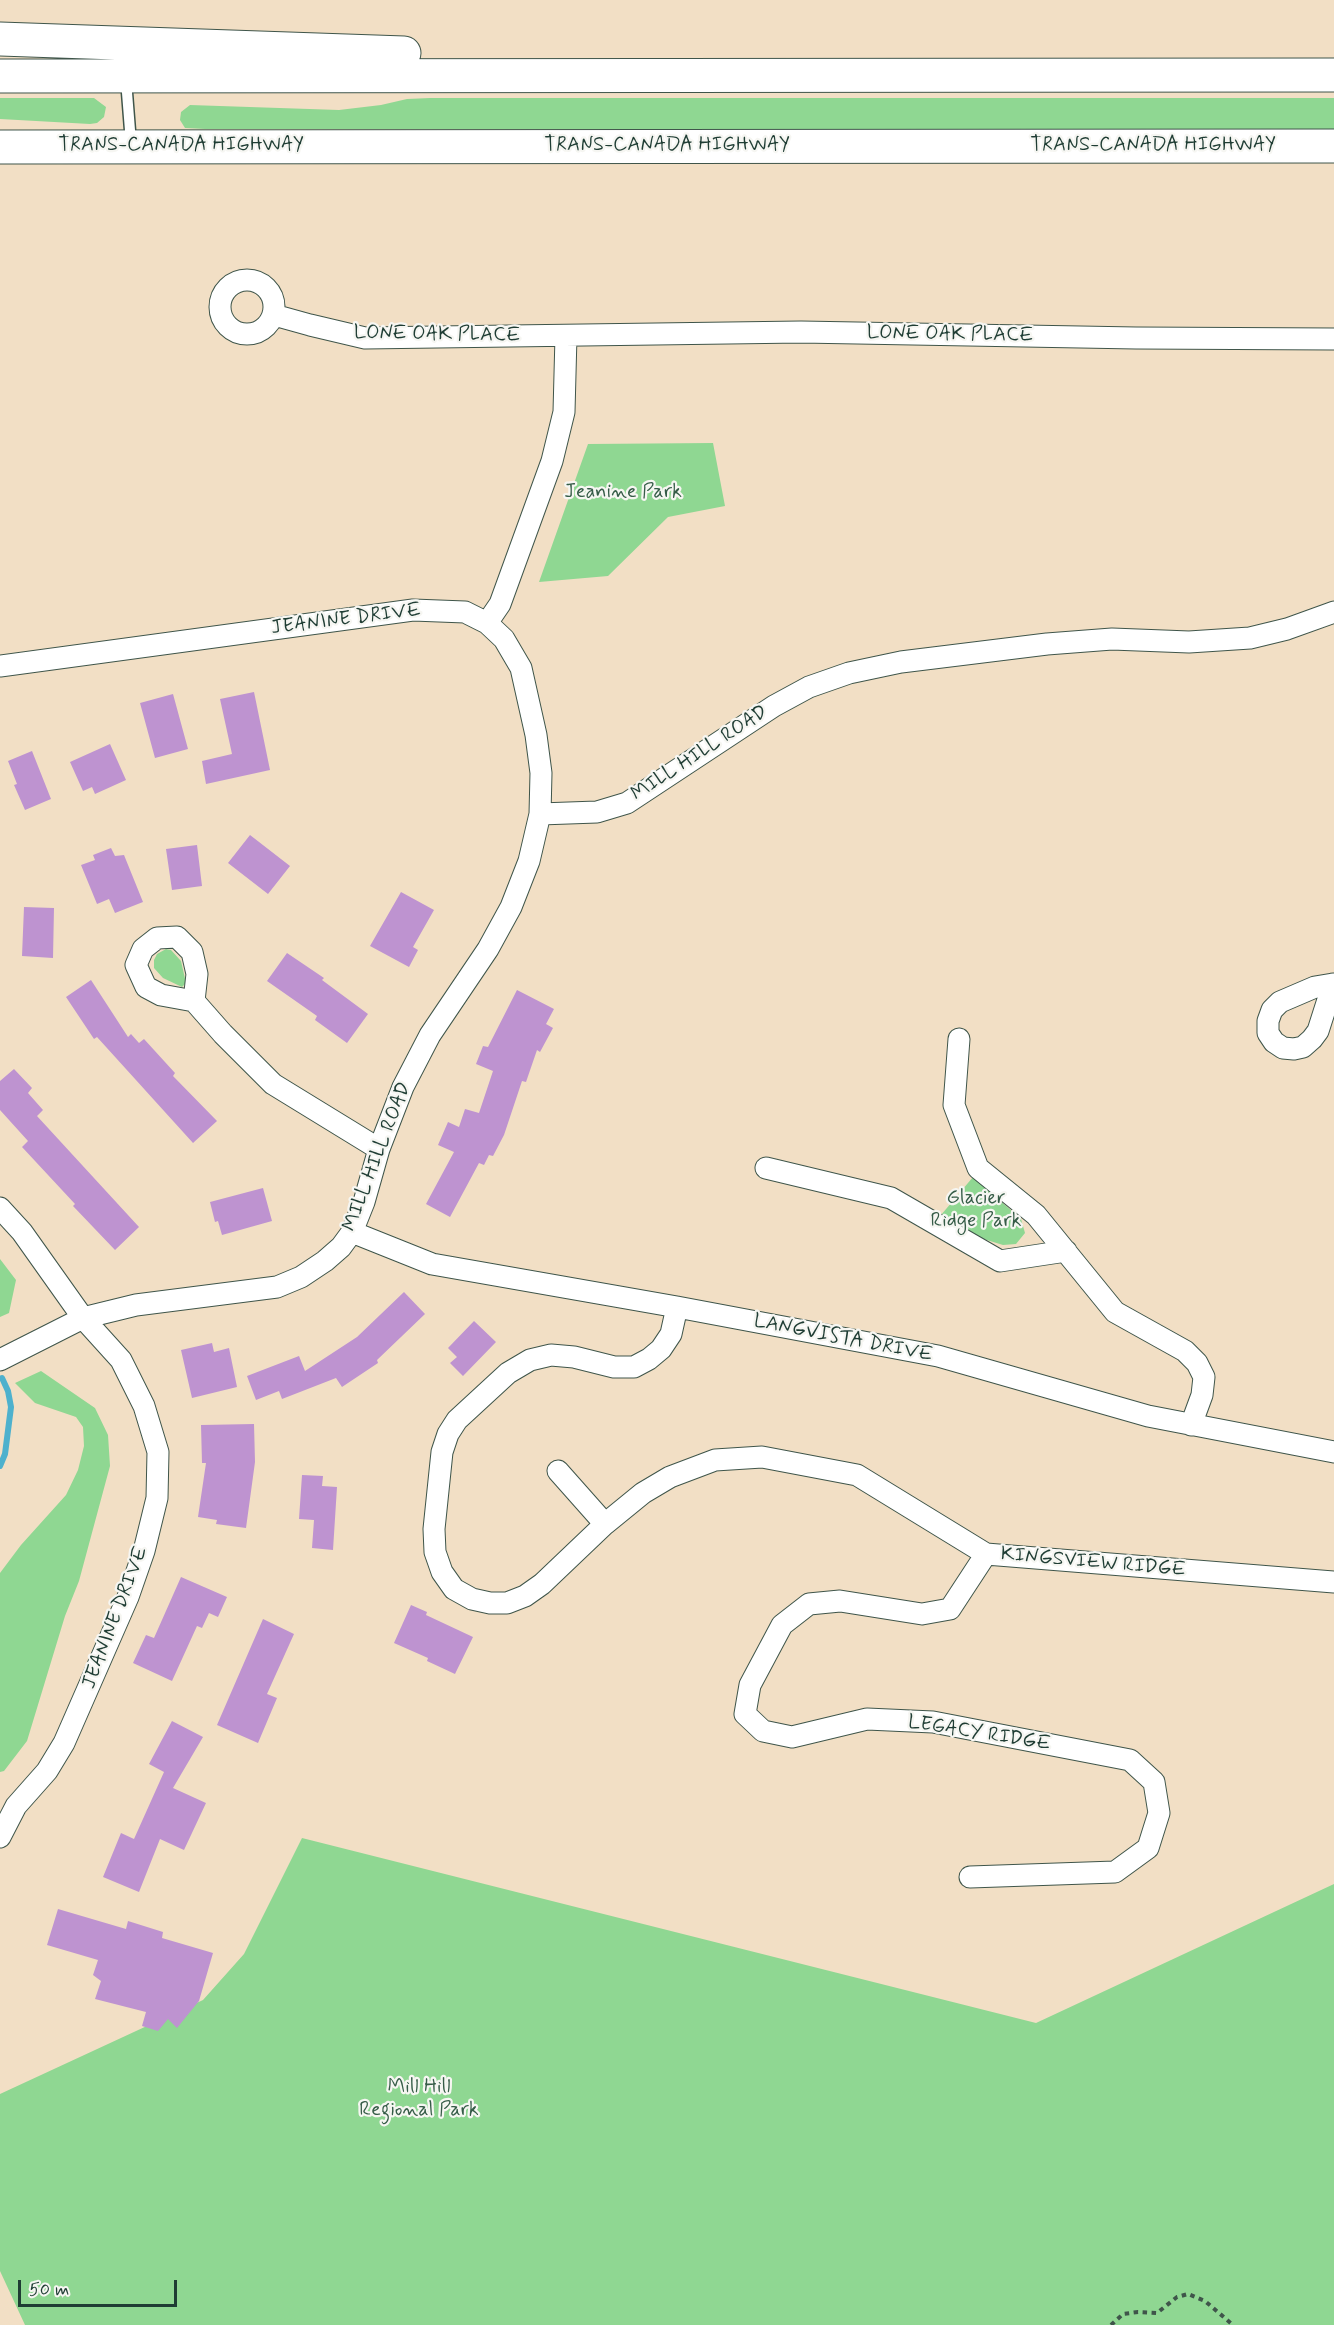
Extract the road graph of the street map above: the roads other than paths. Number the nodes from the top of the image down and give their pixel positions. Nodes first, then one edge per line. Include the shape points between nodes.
1 (0, 39) edge
2 (671, 75) junction
3 (1334, 75) edge
4 (0, 76) edge
5 (125, 76) junction
6 (132, 146) junction
7 (1334, 146) edge
8 (0, 147) edge
9 (274, 315) dead end
10 (566, 336) junction
11 (1334, 339) edge
12 (1334, 612) edge
13 (487, 623) junction
14 (0, 666) edge
15 (540, 814) junction
16 (194, 1001) dead end
17 (958, 1038) dead end
18 (378, 1149) junction
19 (766, 1168) dead end
20 (0, 1208) edge
21 (352, 1232) junction
22 (1066, 1251) junction
23 (677, 1307) junction
24 (83, 1318) junction
25 (0, 1360) edge
26 (1191, 1425) junction
27 (1334, 1452) edge
28 (558, 1471) dead end
29 (605, 1524) junction
30 (987, 1554) junction
31 (1334, 1582) edge
32 (8, 1807) edge
33 (0, 1837) edge
34 (970, 1877) dead end

1 - 2 highway via 498,56
2 - 3 highway
2 - 5 highway
4 - 5 highway
5 - 6 lane
6 - 7 highway, TRANS-CANADA HIGHWAY
6 - 8 highway, TRANS-CANADA HIGHWAY
9 - 10 street, LONE OAK PLACE via 365,338
10 - 11 street, LONE OAK PLACE via 801,332
10 - 13 street via 564,412 552,461 500,604
12 - 15 street, MILL HILL ROAD via 1250,638 1189,642 1112,639 1047,644 901,662 849,674 809,687 774,706 627,802 597,812
13 - 14 street, JEANINE DRIVE via 465,612 413,610
13 - 15 street, JEANINE DRIVE via 504,639 520,668 536,735 541,773
15 - 18 street, MILL HILL ROAD via 529,861 511,907 488,949 430,1035
16 - 18 street via 273,1084
17 - 22 street via 954,1105 978,1168 1036,1215
18 - 21 street, MILL HILL ROAD
19 - 22 street via 891,1198 1000,1261
20 - 24 street, JEANINE DRIVE via 22,1232
21 - 23 street, LANGVISTA DRIVE via 432,1264
21 - 24 street, MILL HILL ROAD via 325,1261 302,1277 277,1287 136,1305
22 - 26 street via 1115,1312 1185,1351 1197,1363 1204,1377
23 - 26 street, LANGVISTA DRIVE via 938,1356
23 - 29 street, KINGSVIEW RIDGE via 670,1334 661,1349 634,1367 551,1355 530,1360 508,1373 458,1420 442,1452 435,1552 454,1589 472,1599 507,1603 525,1596
24 - 25 street, MILL HILL ROAD
24 - 32 street, JEANINE DRIVE via 121,1360 144,1406 158,1452 157,1498 128,1597 80,1710 64,1743 32,1791
26 - 27 street, LANGVISTA DRIVE
28 - 29 street
29 - 30 street, KINGSVIEW RIDGE via 643,1493 670,1478 715,1460 762,1457 857,1475
30 - 31 street, KINGSVIEW RIDGE
30 - 34 street, LEGACY RIDGE via 950,1609 922,1614 840,1601 809,1604 782,1625 750,1685 745,1714 763,1731 792,1737 867,1719 933,1722 1130,1760 1154,1782 1159,1814 1148,1848 1115,1872
32 - 33 street, JEANINE DRIVE

